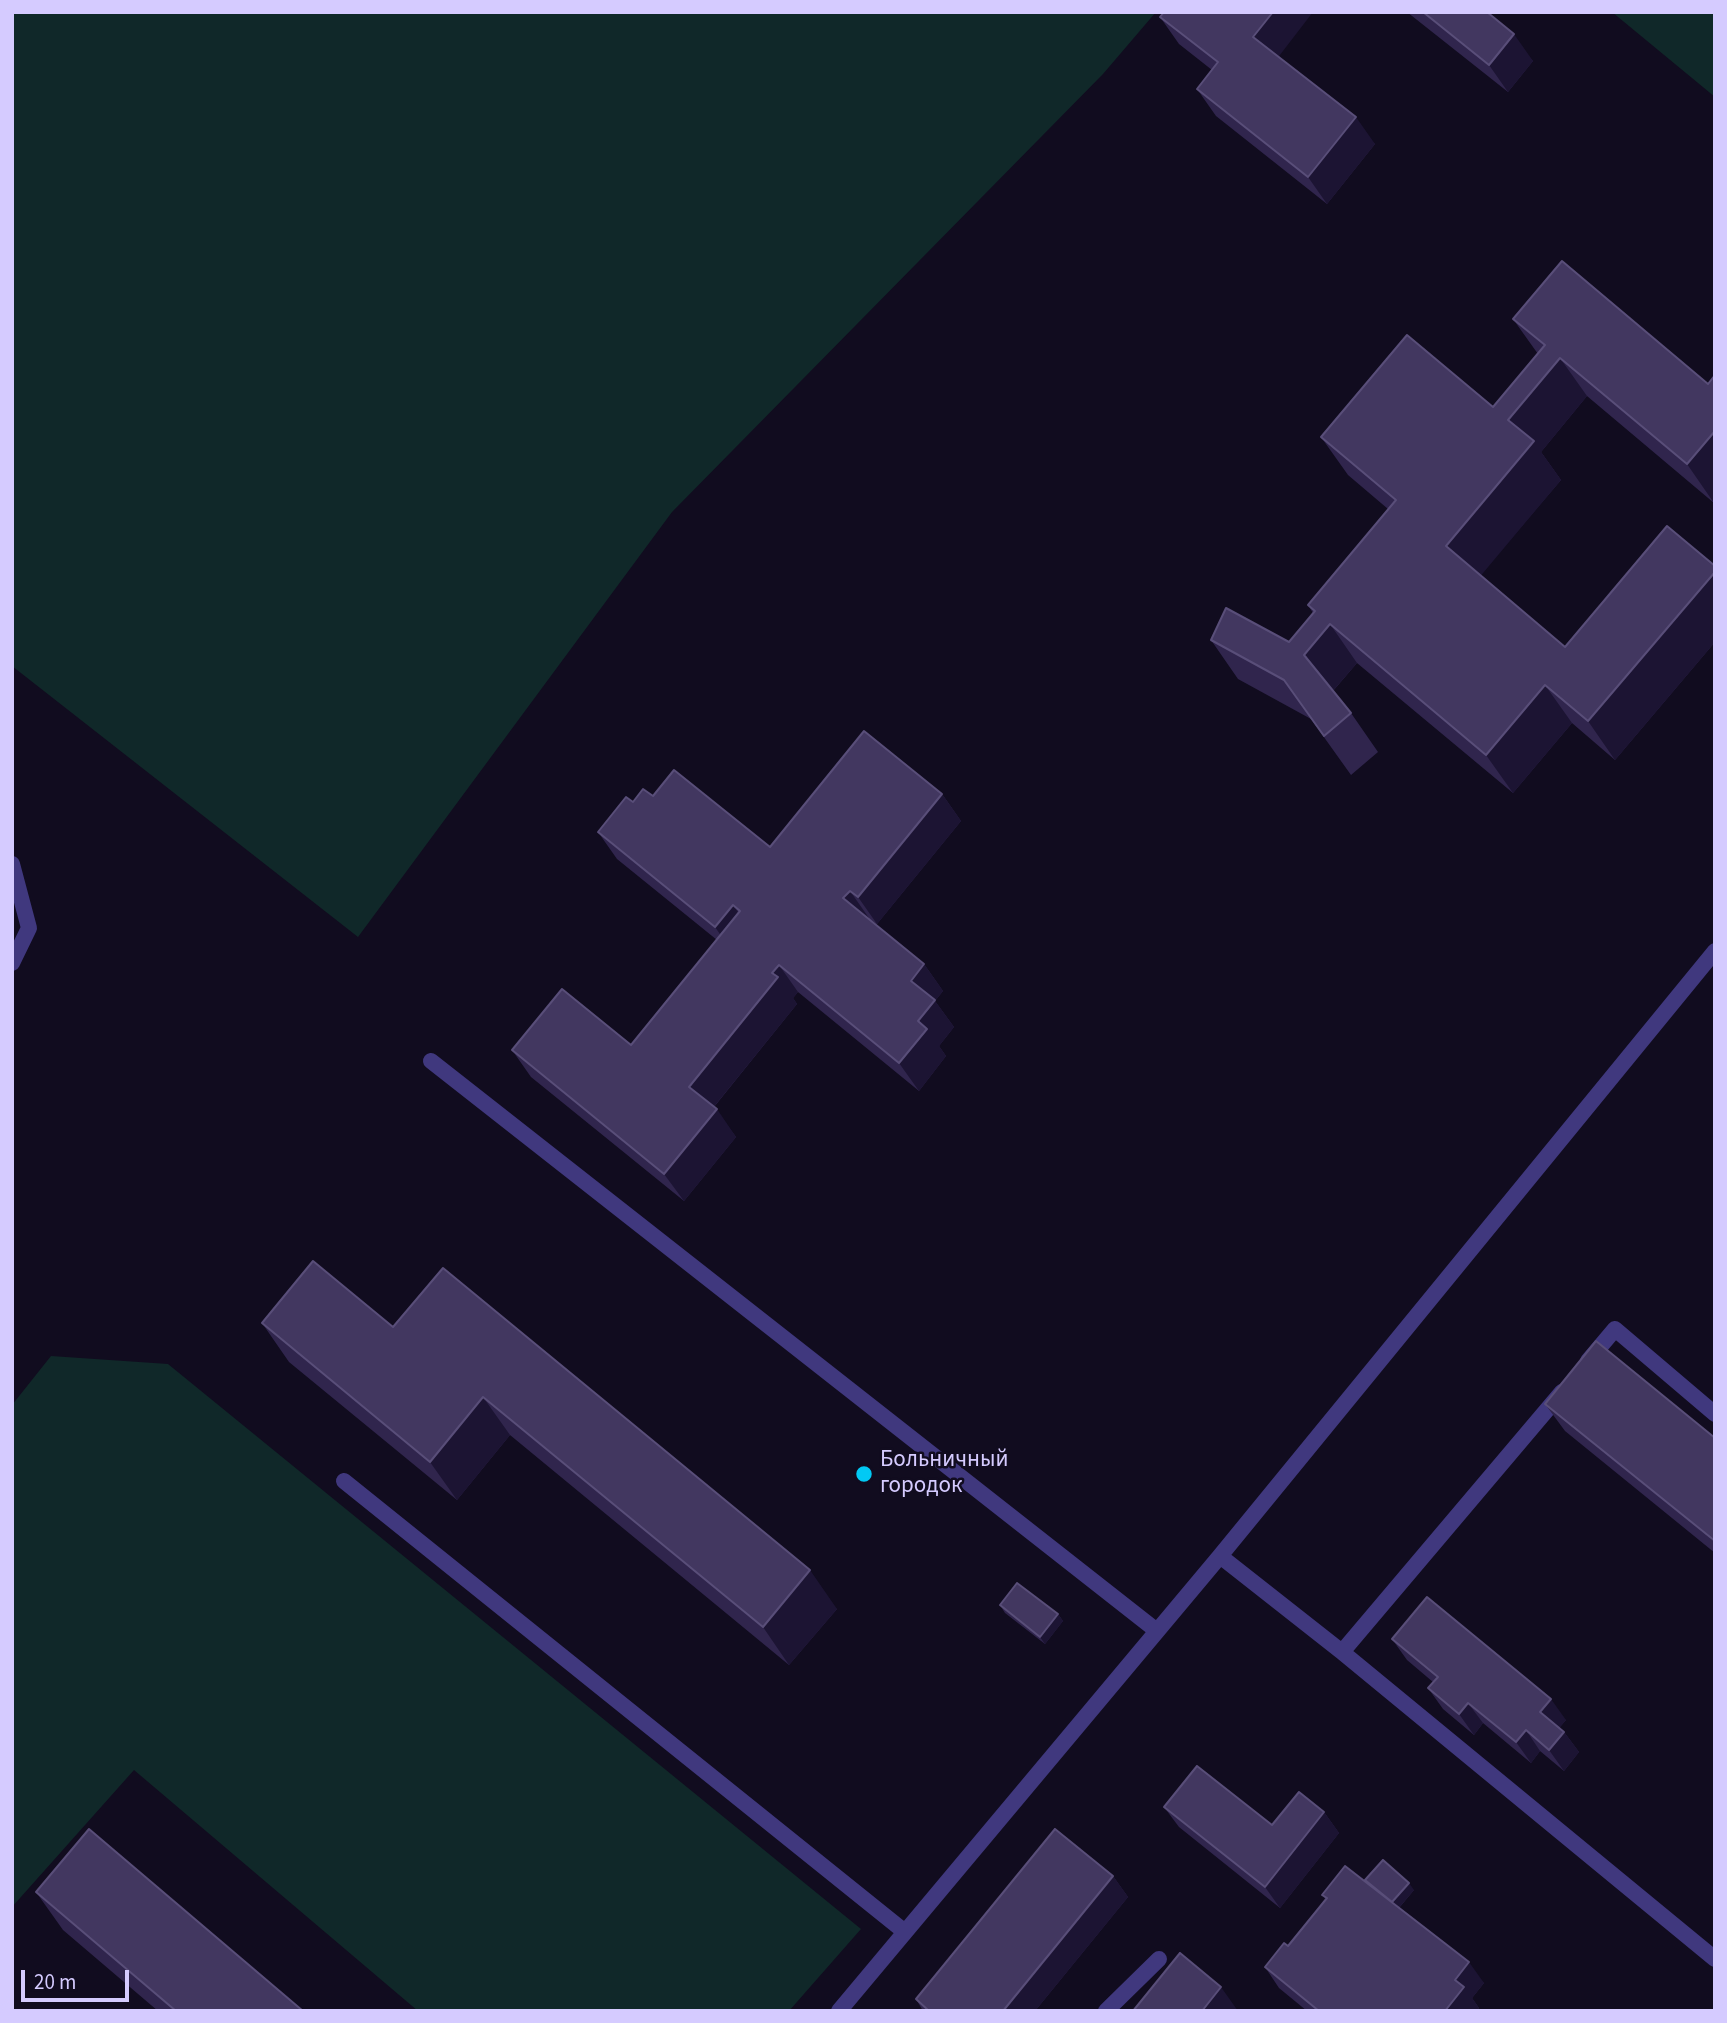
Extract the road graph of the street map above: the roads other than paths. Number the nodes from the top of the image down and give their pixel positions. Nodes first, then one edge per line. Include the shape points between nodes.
1 (12, 864) edge
2 (1715, 951) edge
3 (12, 963) edge
4 (431, 1061) dead end
5 (1715, 1415) edge
6 (344, 1481) dead end
7 (1220, 1556) junction
8 (1157, 1631) junction
9 (1342, 1652) junction
10 (905, 1932) junction
11 (1159, 1959) dead end
12 (1715, 1959) edge
13 (839, 2011) edge
14 (1107, 2011) edge

1 - 3 lane via 29,928
2 - 7 lane
4 - 8 lane
5 - 9 lane via 1615,1329
6 - 10 lane
7 - 8 lane
7 - 9 lane
8 - 10 lane
9 - 12 lane
10 - 13 lane
11 - 14 lane

